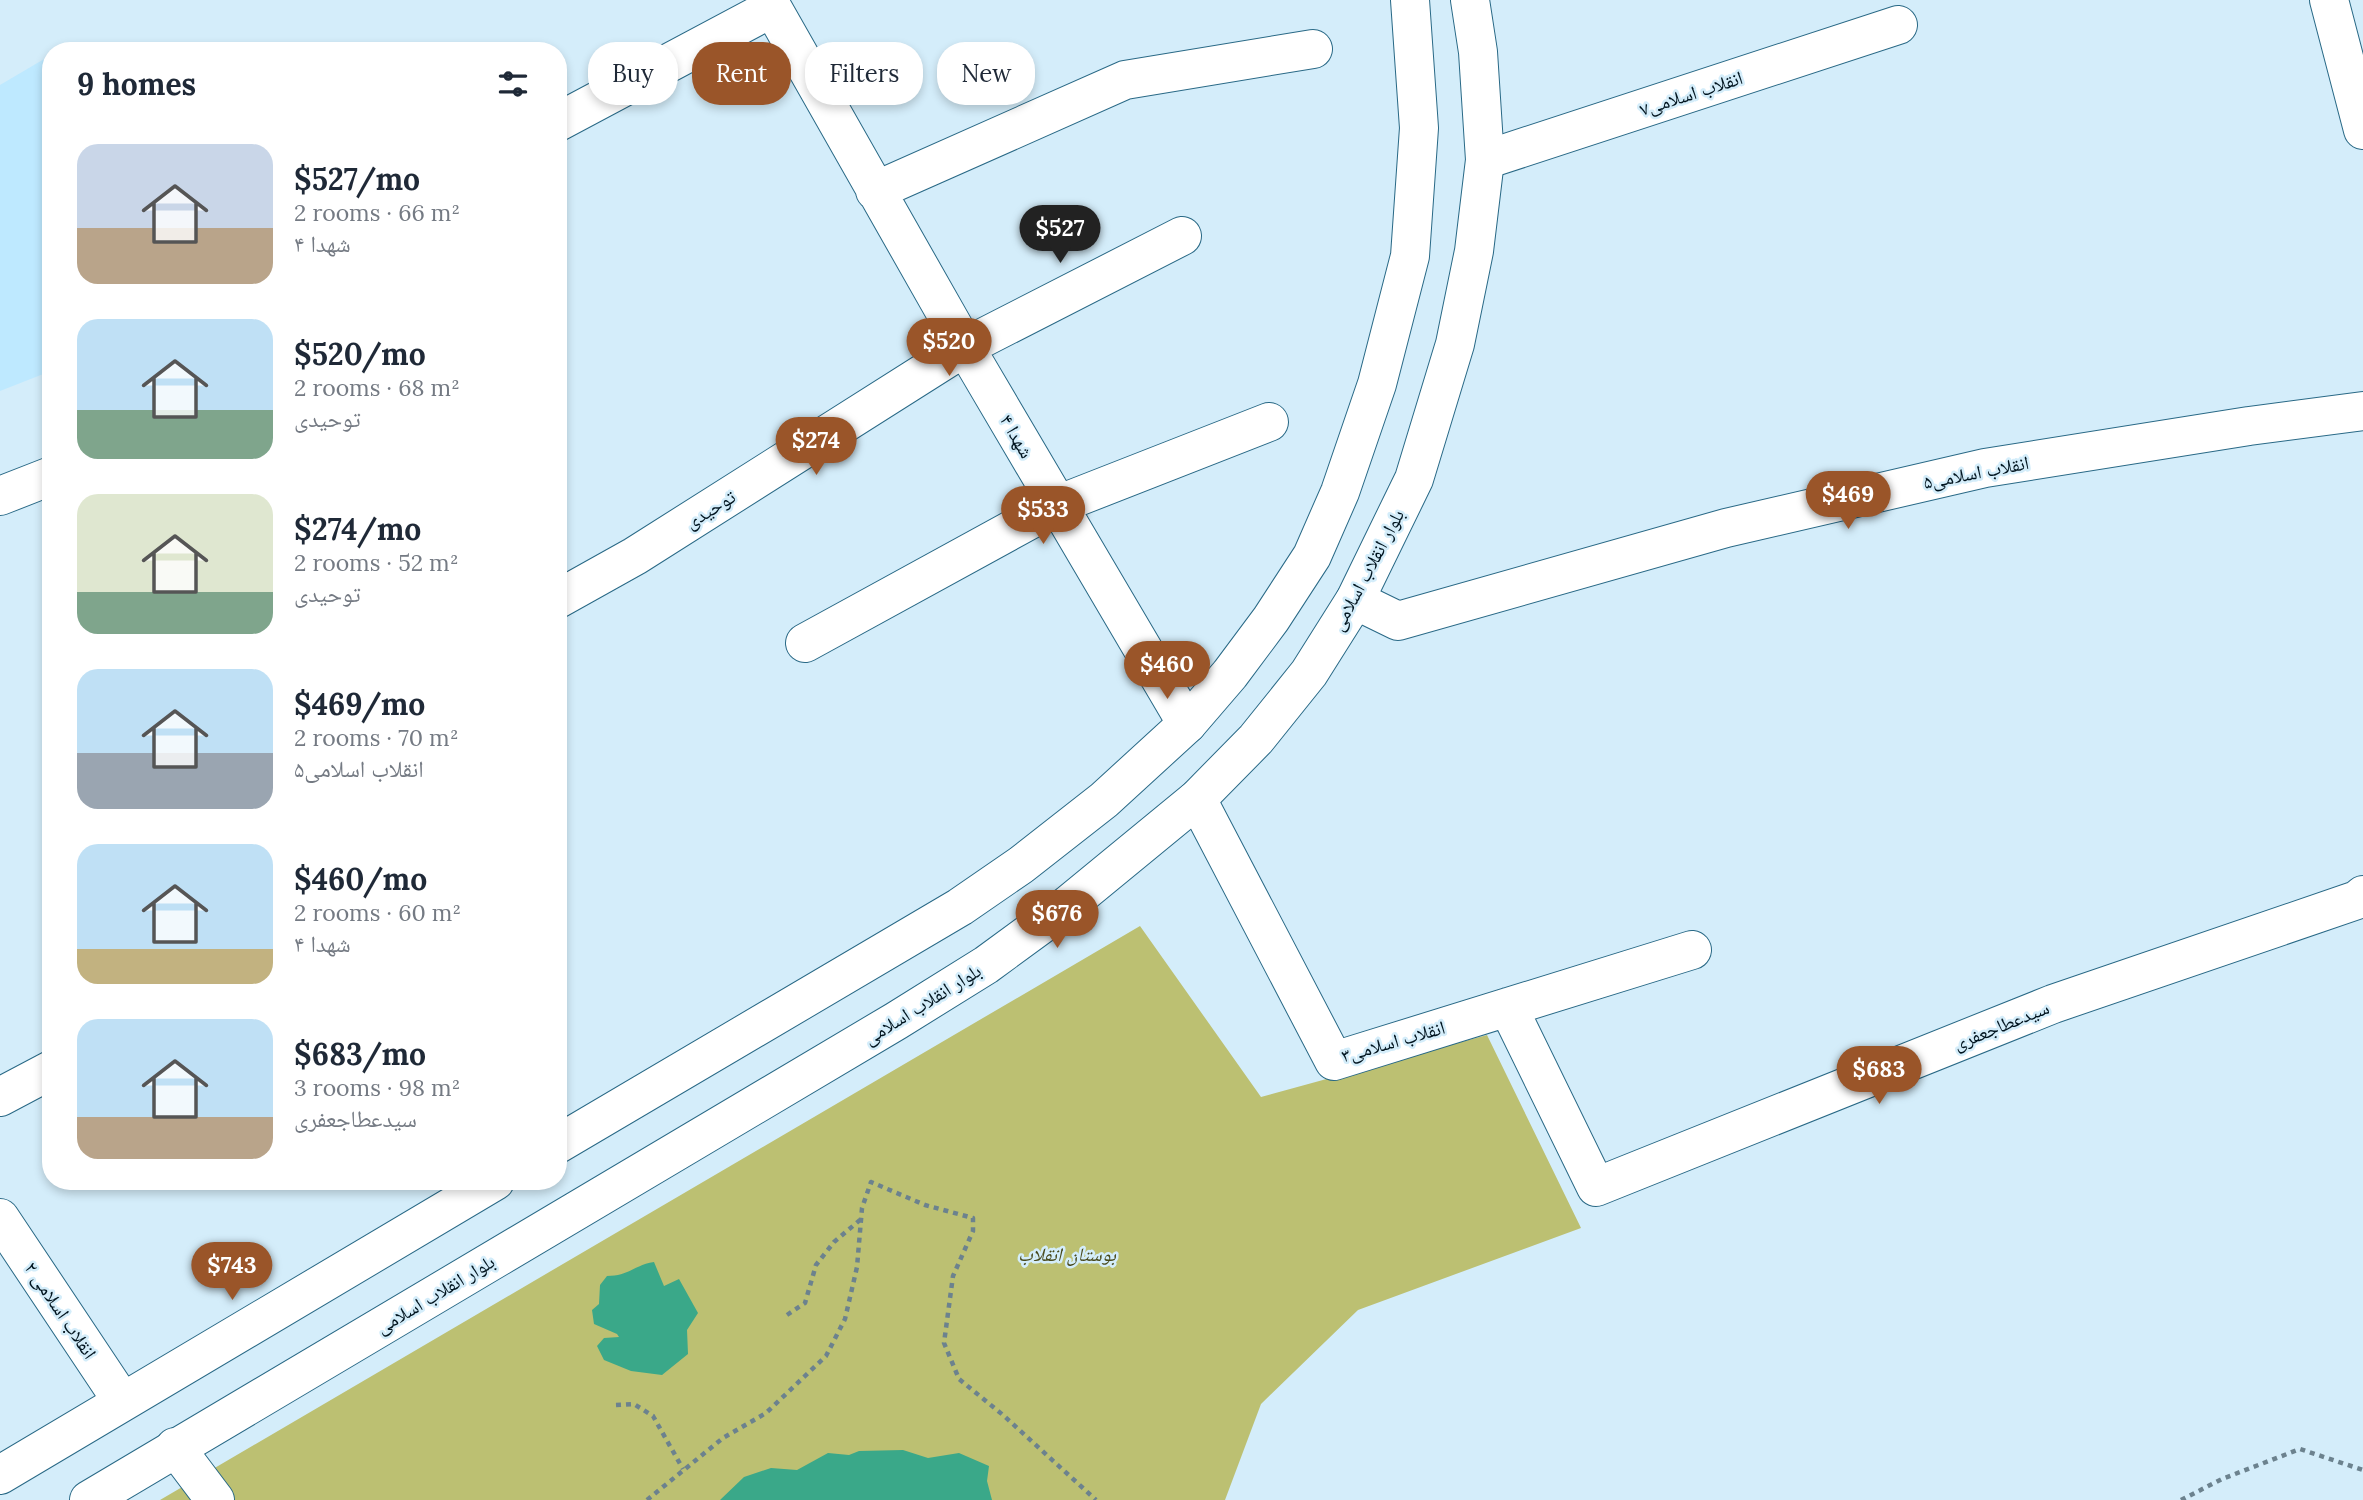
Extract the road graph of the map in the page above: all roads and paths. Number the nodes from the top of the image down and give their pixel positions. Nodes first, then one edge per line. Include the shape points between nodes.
1 (1410, 0) edge
2 (1470, 0) edge
3 (2329, 0) edge
4 (770, 4) edge
5 (1898, 25) dead end
6 (1313, 49) dead end
7 (567, 117) edge
8 (2363, 130) edge
9 (1485, 160) junction
10 (875, 191) junction
11 (1182, 236) dead end
12 (965, 347) junction
13 (2363, 411) edge
14 (1269, 422) dead end
15 (42, 480) edge
16 (0, 496) edge
17 (1057, 505) junction
18 (567, 594) edge
19 (1355, 600) junction
20 (805, 643) dead end
21 (1187, 723) junction
22 (1197, 799) junction
23 (2363, 895) edge
24 (1692, 950) dead end
25 (1508, 1007) junction
26 (42, 1075) edge
27 (0, 1097) edge
28 (567, 1139) edge
29 (480, 1190) edge
30 (0, 1218) edge
31 (861, 1220) junction
32 (787, 1315) dead end
33 (121, 1401) junction
34 (616, 1405) dead end
35 (175, 1447) junction
36 (683, 1469) junction
37 (2363, 1470) edge
38 (0, 1475) edge
39 (89, 1500) edge
40 (215, 1500) edge
41 (647, 1500) edge
42 (1096, 1500) edge
43 (2181, 1500) edge

1 - 21 street via 1419,128 1410,256 1377,384 1340,492 1312,556 1230,674
2 - 9 street, بلوار انقلاب اسلامی
3 - 8 street
4 - 7 street
4 - 10 street, شهدا ۴
5 - 9 street, انقلاب اسلامی۷
6 - 10 street via 1125,80
9 - 19 street, بلوار انقلاب اسلامی via 1474,251 1455,344 1414,479
10 - 12 street, شهدا ۴
11 - 12 street, توحیدی
12 - 17 street, شهدا ۴
12 - 18 street, توحیدی via 635,556
13 - 19 street, انقلاب اسلامی۵ via 1985,468 1726,528 1398,621
14 - 17 street
15 - 16 street
17 - 20 street
17 - 21 street, شهدا ۴
19 - 22 street, بلوار انقلاب اسلامی via 1309,673 1256,739
21 - 28 street via 1104,800 960,907
22 - 25 street, انقلاب اسلامی۳ via 1335,1060
22 - 35 street, بلوار انقلاب اسلامی via 986,965
23 - 25 street, سیدعطاجعفری via 2053,1004 1596,1187
24 - 25 street, انقلاب اسلامی۳
26 - 27 street
29 - 33 street
30 - 33 street, انقلاب اسلامی ۲
31 - 32 path via 834,1242 816,1265 805,1303
31 - 36 path via 857,1267 845,1319 827,1356 766,1413
31 - 42 path via 871,1182 925,1205 973,1218 973,1231 953,1276 944,1343 959,1379
33 - 38 street
34 - 36 path via 634,1404 653,1416
35 - 39 street, بلوار انقلاب اسلامی
35 - 40 street
36 - 41 path
37 - 43 path via 2301,1449

